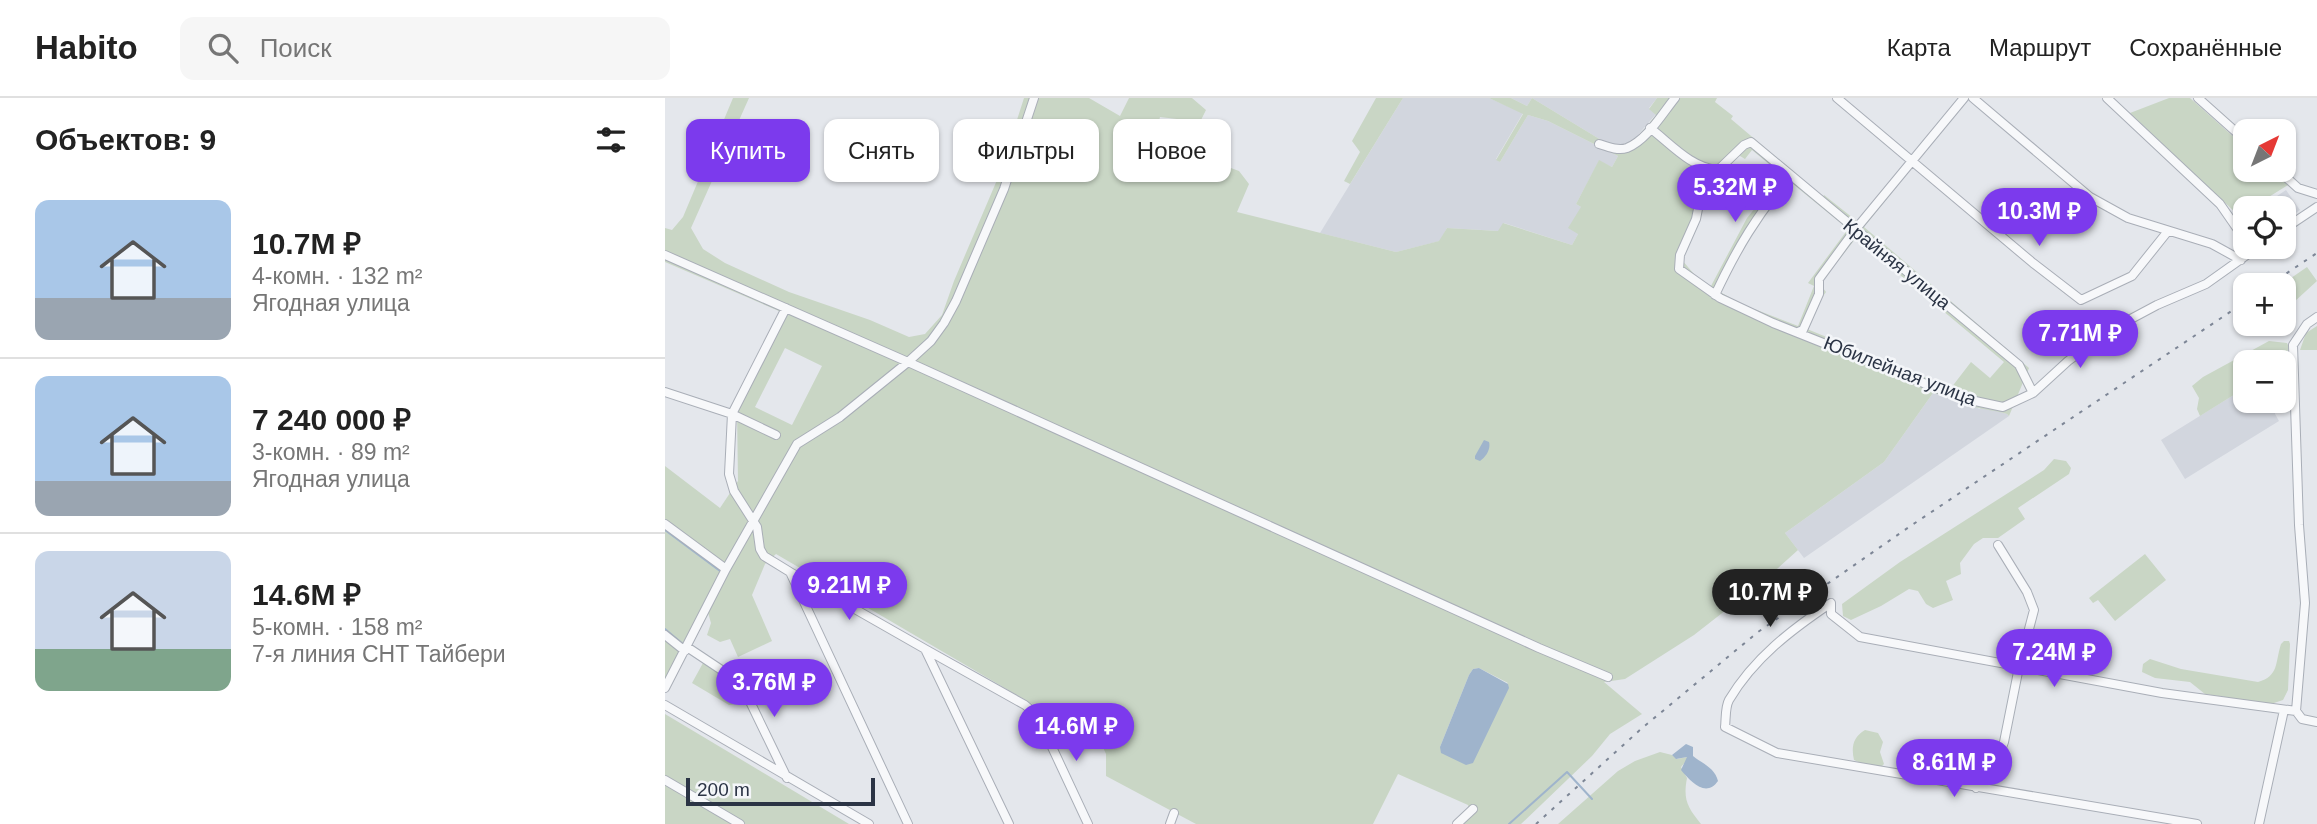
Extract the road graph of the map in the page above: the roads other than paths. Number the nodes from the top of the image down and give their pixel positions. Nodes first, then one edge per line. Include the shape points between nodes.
1 (1034, 98) edge
2 (1675, 98) edge
3 (1837, 98) edge
4 (1964, 98) edge
5 (1973, 98) edge
6 (2107, 98) edge
7 (2198, 98) edge
8 (1650, 128) junction
9 (2233, 130) edge
10 (1599, 144) dead end
11 (1913, 160) junction
12 (1706, 168) junction
13 (1790, 176) junction
14 (2291, 182) edge
15 (2317, 194) edge
16 (2317, 207) edge
17 (2296, 221) edge
18 (2233, 223) edge
19 (1855, 230) junction
20 (2168, 231) junction
21 (665, 255) edge
22 (2241, 260) joint
23 (1715, 295) junction
24 (786, 308) junction
25 (2317, 317) edge
26 (1798, 332) junction
27 (908, 362) junction
28 (665, 392) edge
29 (2033, 393) junction
30 (732, 414) junction
31 (776, 435) dead end
32 (754, 521) junction
33 (665, 524) edge
34 (1998, 545) dead end
35 (726, 569) junction
36 (790, 572) junction
37 (665, 635) edge
38 (686, 649) junction
39 (925, 649) junction
40 (2019, 667) junction
41 (1608, 677) dead end
42 (665, 688) edge
43 (665, 705) edge
44 (2284, 710) junction
45 (2296, 710) junction
46 (2317, 722) edge
47 (787, 778) junction
48 (665, 780) edge
49 (1976, 788) junction
50 (1473, 809) dead end
51 (1174, 813) dead end
52 (740, 824) edge
53 (869, 824) edge
54 (908, 824) edge
55 (1009, 824) edge
56 (1088, 824) edge
57 (1170, 824) edge
58 (1457, 824) edge
59 (2197, 824) edge
60 (2259, 824) edge

1 - 27 street via 1005,189 956,301 931,341
2 - 8 street
3 - 11 street
4 - 11 street
5 - 20 street via 2091,197 2127,218
6 - 18 street via 2220,204
7 - 9 street
8 - 10 street via 1626,149
8 - 12 street via 1697,166
11 - 19 street
11 - 20 street via 2081,300 2132,276
12 - 13 street, Крайняя улица via 1718,170 1751,142
12 - 23 street, Юбилейная улица via 1696,219 1679,269
13 - 19 street, Крайняя улица
13 - 23 street via 1748,231
14 - 15 street
16 - 17 street
19 - 26 street via 1819,279 1819,294
19 - 29 street, Крайняя улица via 2019,365
20 - 22 street via 2212,244
21 - 24 street
22 - 29 street, Юбилейная улица via 2206,284 2112,329
23 - 26 street, Юбилейная улица
24 - 27 street
24 - 30 street
25 - 45 street via 2293,345 2305,603
26 - 29 street, Юбилейная улица via 1975,401 2003,407
27 - 32 street via 840,417 797,444
27 - 41 street
28 - 30 street
30 - 31 street
30 - 32 street via 731,485
32 - 35 street
32 - 36 street via 764,556
33 - 35 street
34 - 40 street via 2034,610
35 - 38 street
36 - 39 street
36 - 54 street
37 - 38 street
38 - 42 street
38 - 47 street via 741,683
39 - 55 street
39 - 56 street via 1037,715
40 - 44 street
40 - 49 street via 2004,742
40 - 49 street via 1860,637 1831,614 1831,603 1759,658 1728,701 1725,727 1777,753
43 - 47 street
44 - 45 street
44 - 60 street
45 - 46 street via 2302,719
47 - 53 street
48 - 52 street
49 - 59 street
50 - 58 street
51 - 57 street

